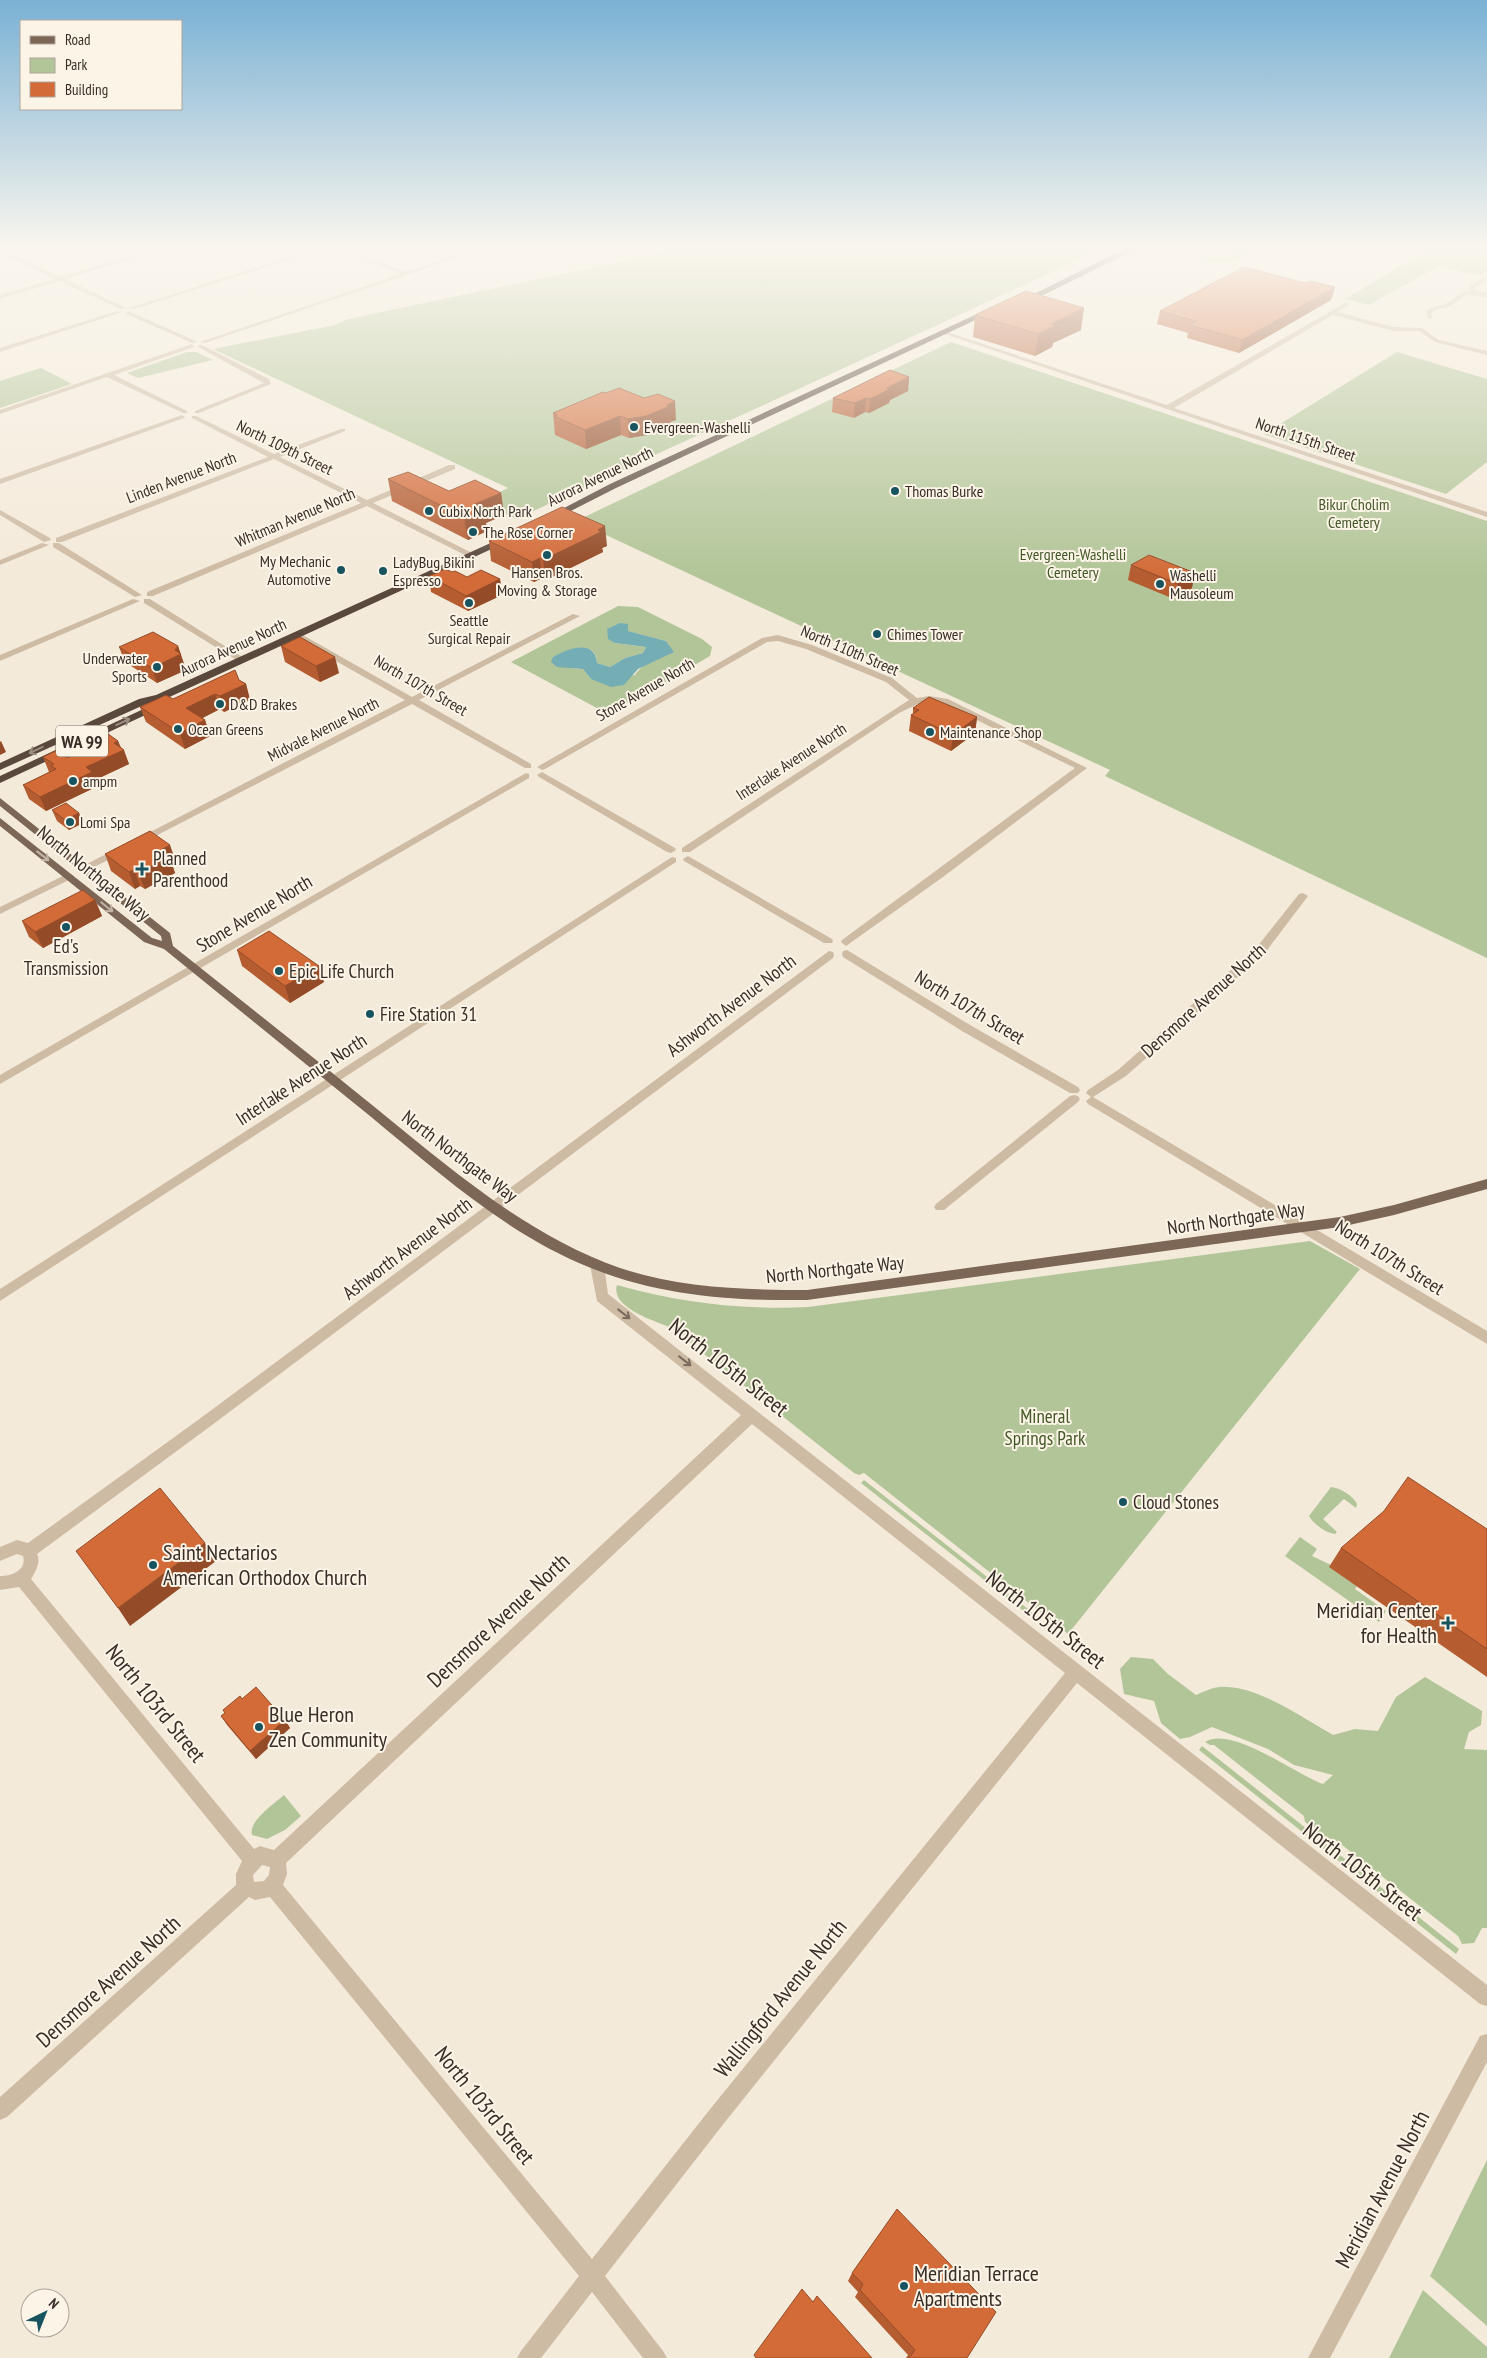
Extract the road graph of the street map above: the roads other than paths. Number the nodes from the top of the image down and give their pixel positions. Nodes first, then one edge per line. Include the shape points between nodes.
1 (163, 355) edge
2 (222, 355) edge
3 (897, 355) edge
4 (1011, 355) edge
5 (1259, 355) edge
6 (108, 375) junction
7 (1168, 408) junction
8 (0, 412) edge
9 (184, 414) junction
10 (195, 414) junction
11 (342, 430) dead end
12 (274, 457) junction
13 (452, 467) dead end
14 (0, 482) edge
15 (367, 503) junction
16 (0, 512) edge
17 (1487, 515) edge
18 (544, 521) edge
19 (514, 535) edge
20 (46, 543) junction
21 (57, 543) junction
22 (472, 555) junction
23 (0, 563) edge
24 (137, 598) junction
25 (149, 598) junction
26 (576, 616) dead end
27 (296, 635) junction
28 (765, 640) joint
29 (0, 658) edge
30 (243, 660) junction
31 (159, 698) junction
32 (413, 700) junction
33 (914, 700) junction
34 (0, 767) edge
35 (527, 771) junction
36 (542, 771) junction
37 (0, 780) edge
38 (0, 801) edge
39 (0, 822) edge
40 (687, 854) junction
41 (671, 855) junction
42 (84, 868) junction
43 (68, 876) junction
44 (1303, 896) dead end
45 (0, 911) edge
46 (828, 941) junction
47 (846, 942) junction
48 (168, 947) junction
49 (847, 954) junction
50 (829, 955) junction
51 (195, 969) junction
52 (0, 1080) edge
53 (333, 1080) junction
54 (1074, 1095) junction
55 (1092, 1097) junction
56 (1487, 1184) edge
57 (494, 1207) junction
58 (940, 1207) dead end
59 (1305, 1227) junction
60 (597, 1265) junction
61 (0, 1296) edge
62 (1487, 1338) edge
63 (752, 1414) junction
64 (1, 1551) edge
65 (29, 1552) junction
66 (21, 1578) junction
67 (0, 1582) edge
68 (1076, 1672) junction
69 (252, 1860) junction
70 (276, 1860) junction
71 (272, 1886) junction
72 (247, 1887) junction
73 (1487, 1997) edge
74 (1487, 2044) edge
75 (0, 2110) edge
76 (592, 2275) junction
77 (528, 2358) edge
78 (656, 2358) edge
79 (1318, 2358) edge

1 - 6 street
2 - 10 street via 267,380 268,384
3 - 18 highway, Aurora Avenue North
4 - 7 street, North 115th Street
5 - 7 street
6 - 8 street
6 - 9 street
7 - 17 street, North 115th Street
9 - 10 street
9 - 14 street
10 - 12 street, North 109th Street
11 - 12 street, Linden Avenue North
12 - 15 street, North 109th Street
12 - 21 street, Linden Avenue North
13 - 15 street, Whitman Avenue North
15 - 22 street, North 109th Street
15 - 25 street, Whitman Avenue North
16 - 20 street
19 - 22 highway, Aurora Avenue North / WA 99
20 - 21 street
20 - 23 street
21 - 24 street
22 - 27 highway, Aurora Avenue North / WA 99
24 - 25 street, Whitman Avenue North
24 - 29 street
25 - 30 street
26 - 32 street, Midvale Avenue North
27 - 30 highway, Aurora Avenue North / WA 99
27 - 32 street, North 107th Street
28 - 33 street, North 110th Street via 778,638 809,647 889,680
28 - 36 street, Stone Avenue North
30 - 31 highway, Aurora Avenue North / WA 99
31 -> 34 highway, Aurora Avenue North / WA 99 via 143,701
37 -> 31 highway, Aurora Avenue North / WA 99 via 154,707
32 - 35 street, North 107th Street
32 - 42 street, Midvale Avenue North
33 - 40 street, Interlake Avenue North
33 - 47 street via 945,701 1082,768
35 - 36 street via 535,778
35 - 51 street, Stone Avenue North
36 - 41 street
38 - 42 main road, North Northgate Way
39 -> 43 main road, North Northgate Way
40 - 41 street via 678,848
40 - 46 street
41 - 53 street, Interlake Avenue North
42 - 48 main road, North Northgate Way via 166,935
43 - 45 street
43 -> 48 main road, North Northgate Way via 148,940
44 - 55 street, Densmore Avenue North via 1261,950
46 - 47 street
46 - 50 street via 824,946
47 - 49 street via 851,948
48 - 51 main road, North Northgate Way
49 - 50 street
49 - 54 street, North 107th Street
50 - 57 street, Ashworth Avenue North
51 - 52 street, Stone Avenue North
51 - 53 main road, North Northgate Way
53 - 57 main road, North Northgate Way
53 - 61 street, Interlake Avenue North
54 - 55 street via 1082,1088
54 - 58 street
55 - 59 street, North 107th Street
56 - 59 main road, North Northgate Way via 1394,1210
57 - 60 main road, North Northgate Way via 545,1241
57 - 65 street, Ashworth Avenue North
59 - 60 main road, North Northgate Way via 807,1295 744,1295 683,1288
59 - 62 street, North 107th Street
60 -> 63 street, North 105th Street via 602,1297
63 - 68 street, North 105th Street
63 - 70 street, Densmore Avenue North
64 - 65 street via 17,1547
65 - 66 street via 32,1564
66 - 67 street
66 - 69 street, North 103rd Street
68 - 73 street, North 105th Street
68 - 76 street, Wallingford Avenue North
69 - 70 street via 269,1855
69 - 72 street via 244,1878
70 - 71 street via 278,1877
71 - 72 street via 263,1891
71 - 76 street, North 103rd Street
72 - 75 street, Densmore Avenue North
74 - 79 street, Meridian Avenue North
76 - 77 street, Wallingford Avenue North
76 - 78 street, North 103rd Street

